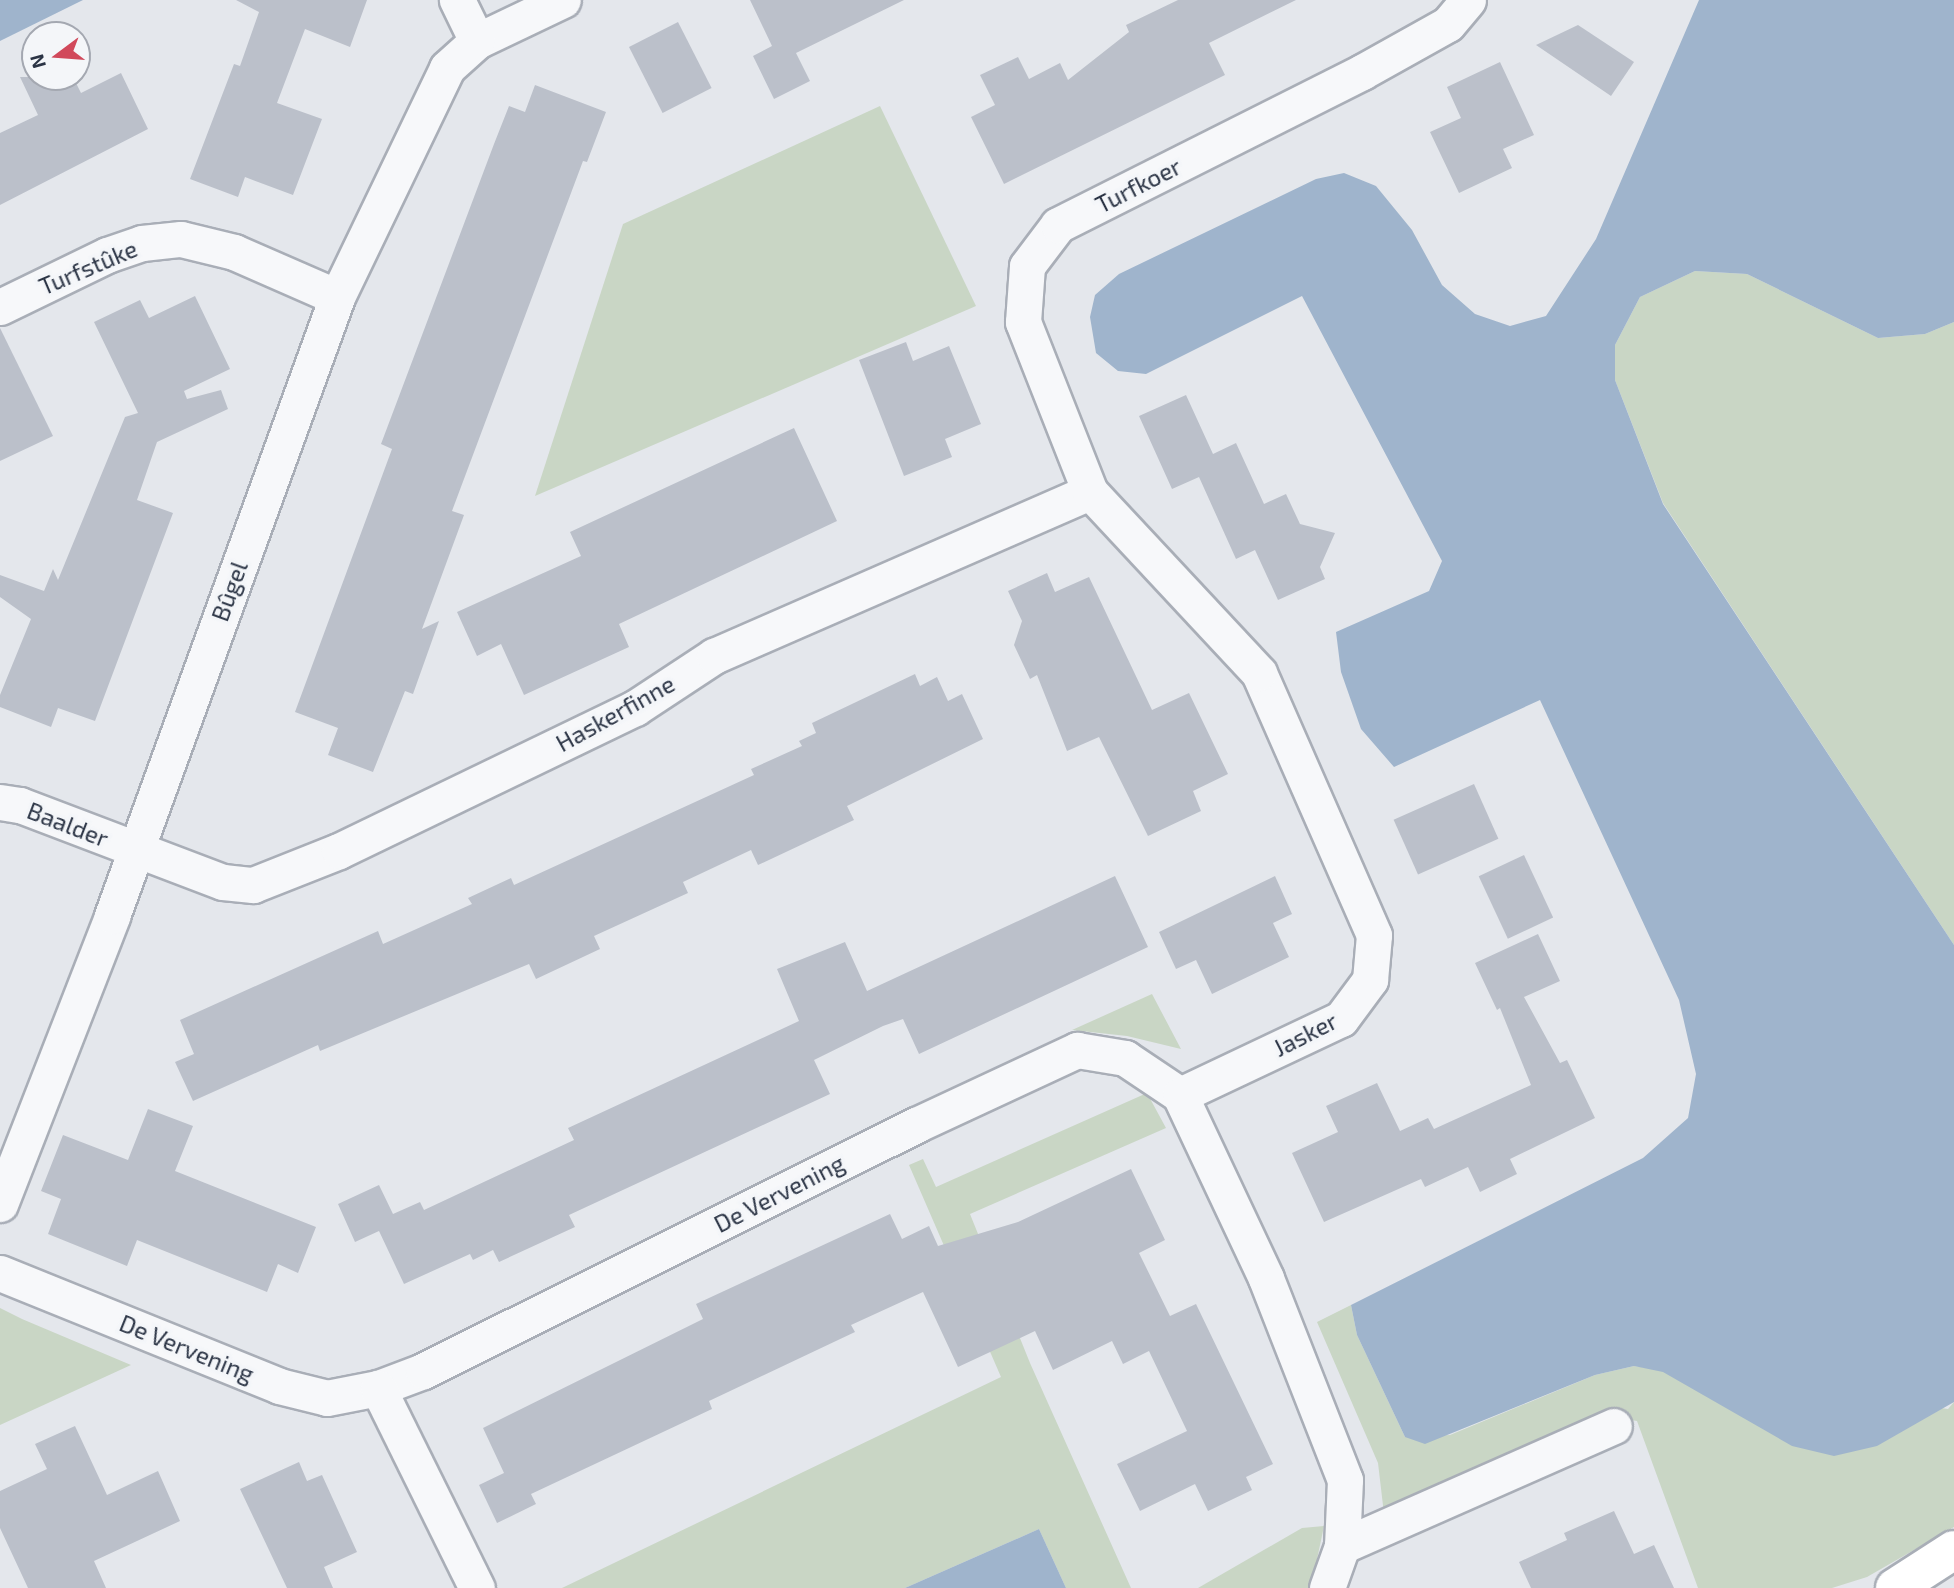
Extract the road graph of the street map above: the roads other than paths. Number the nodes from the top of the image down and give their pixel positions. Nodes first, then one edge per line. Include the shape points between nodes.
1 (457, 0) edge
2 (563, 0) edge
3 (1468, 0) edge
4 (477, 41) junction
5 (337, 297) junction
6 (0, 307) edge
7 (1090, 492) junction
8 (0, 802) edge
9 (134, 850) junction
10 (1180, 1095) junction
11 (0, 1204) edge
12 (0, 1273) edge
13 (378, 1388) junction
14 (1614, 1426) dead end
15 (1342, 1546) junction
16 (1954, 1550) edge
17 (477, 1588) edge
18 (1327, 1588) edge
19 (1895, 1588) edge

1 - 4 street
2 - 4 street
3 - 7 street, Turfkoer via 1448,24 1362,72 1058,225 1027,266 1023,322
4 - 5 street, Bûgel via 447,68
5 - 6 street, Turfstûke via 234,252 181,239 142,243 107,255
5 - 9 street, Bûgel
7 - 9 street, Haskerfinne via 714,656 635,708 339,851 253,885 223,882
7 - 10 street, Jasker via 1259,673 1374,934 1370,980 1341,1019
8 - 9 street, Baalder via 20,805
9 - 11 street, Bûgel
10 - 13 street, De Vervening via 1125,1058 1077,1050 916,1125 424,1371
10 - 15 street via 1266,1278 1345,1480
12 - 13 street, De Vervening via 279,1386 327,1398
13 - 17 street
14 - 15 street
15 - 18 street
16 - 19 street

